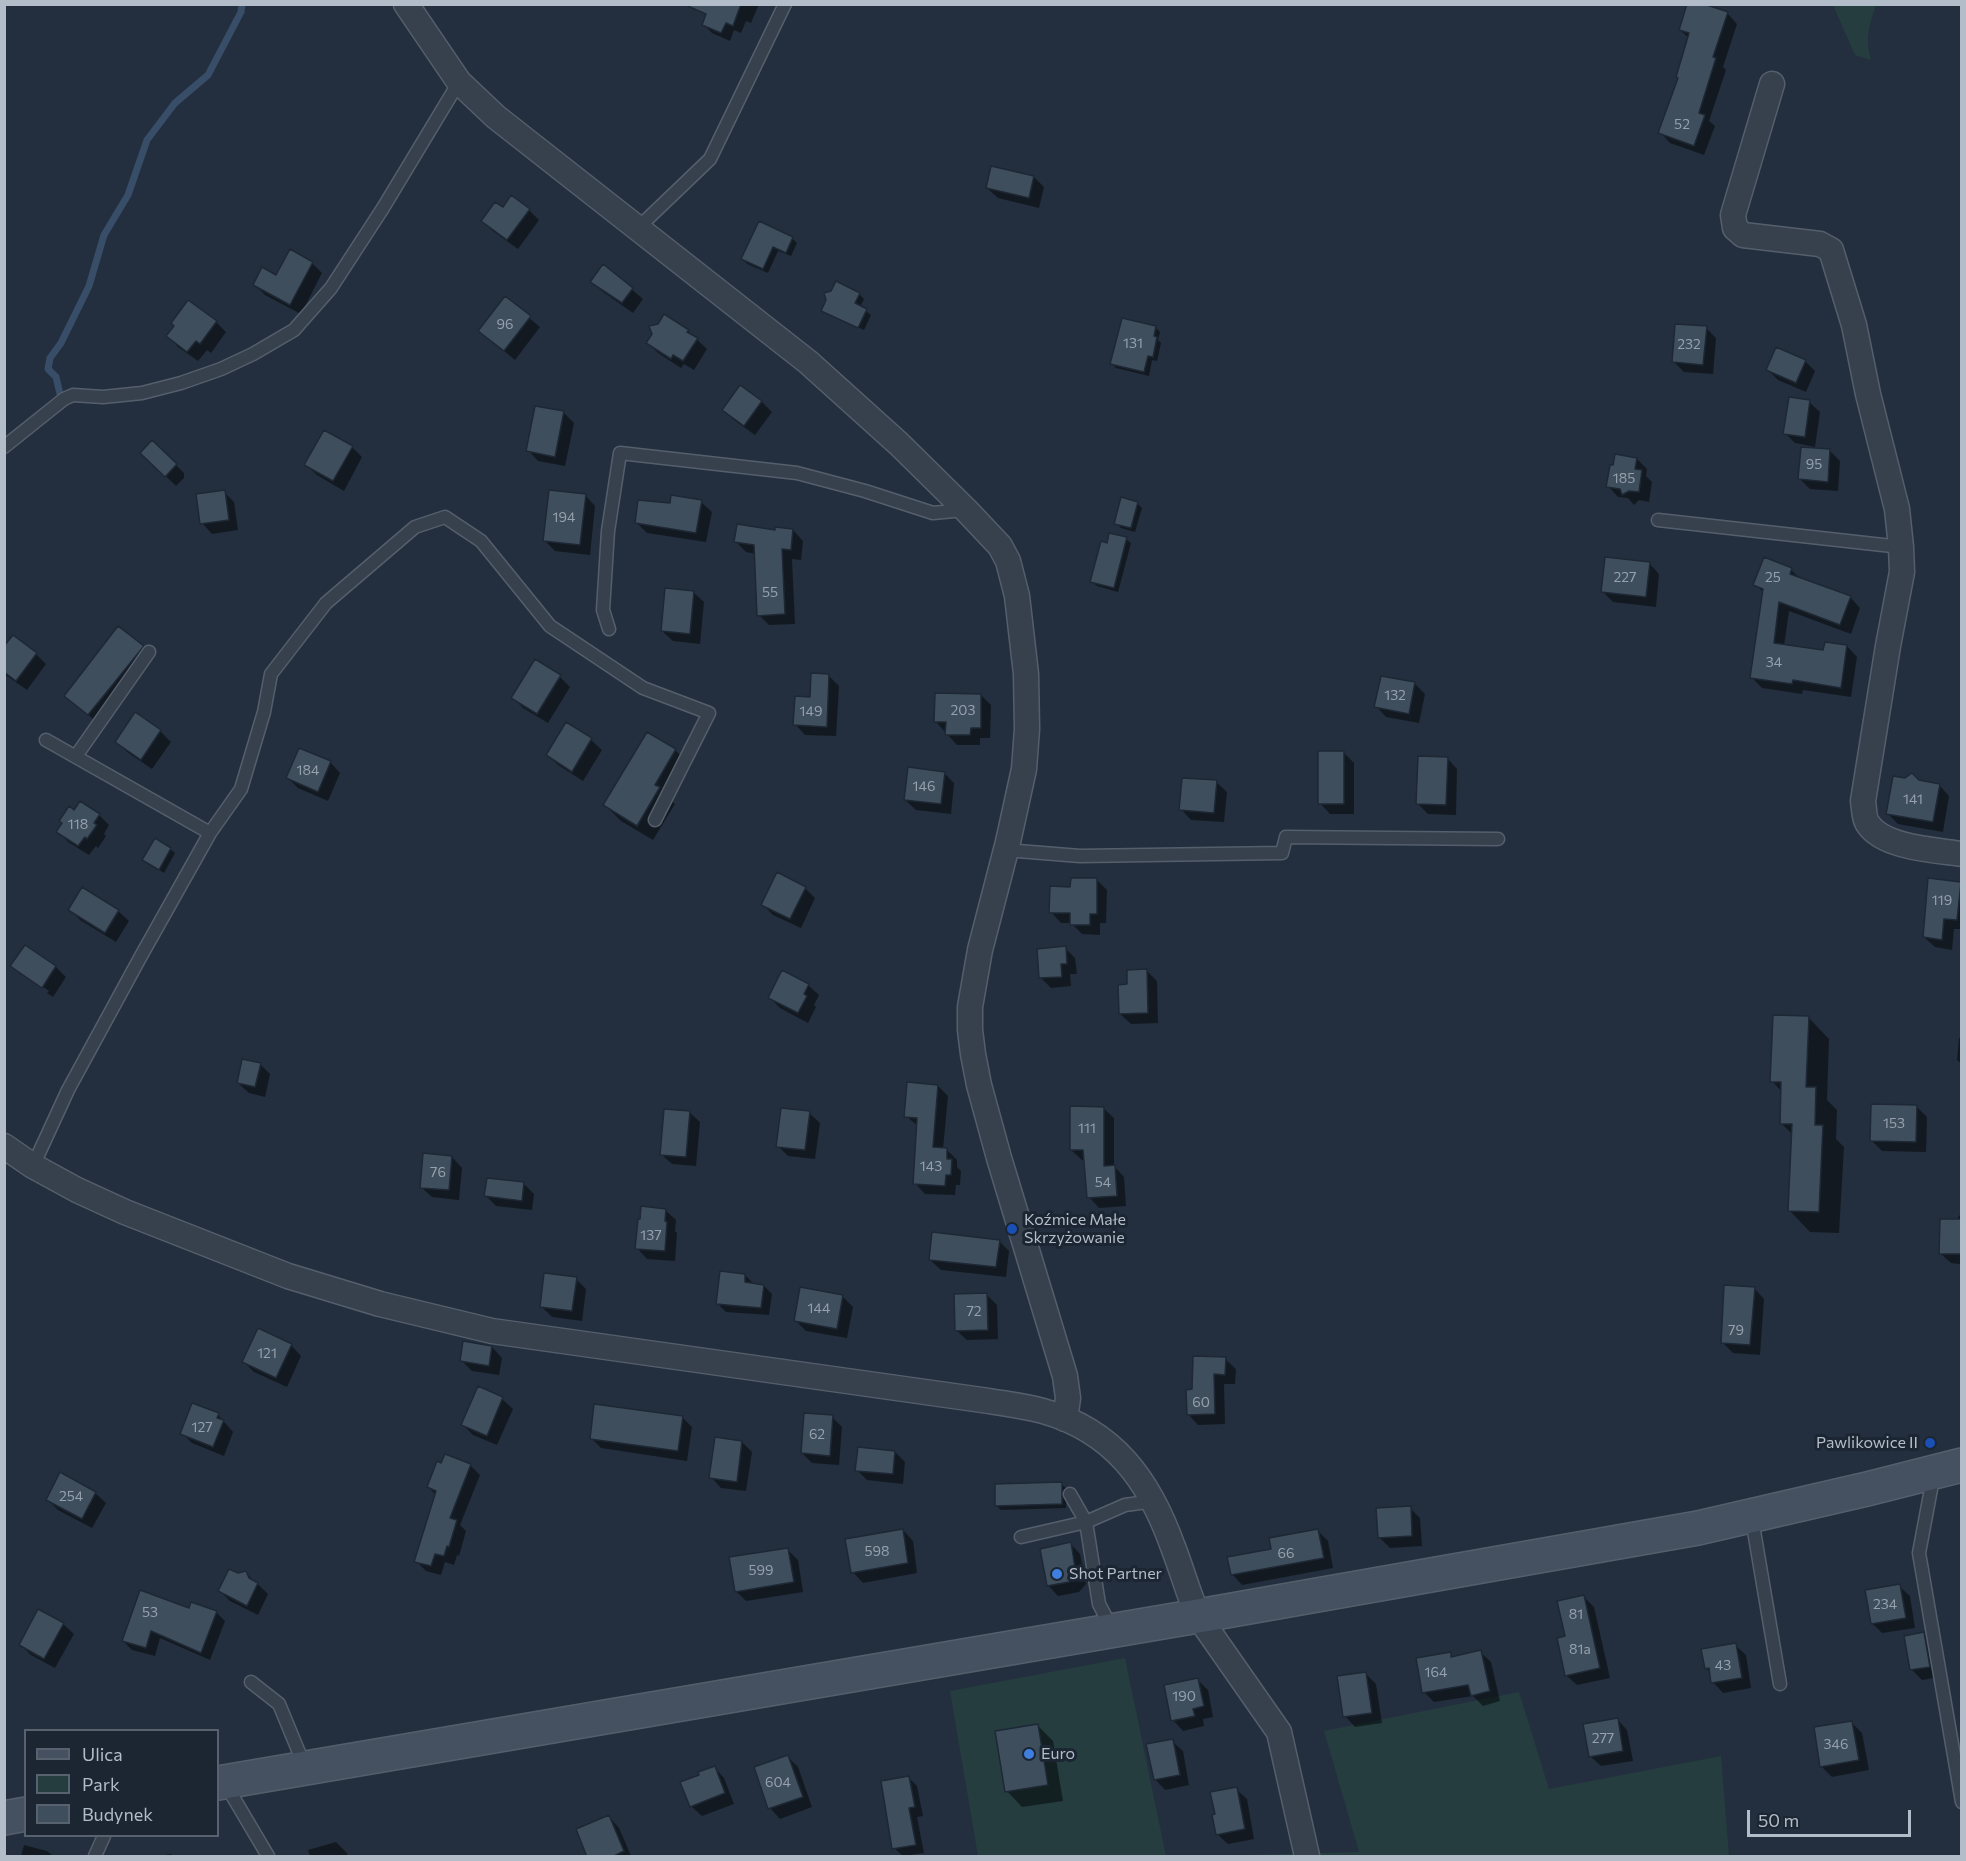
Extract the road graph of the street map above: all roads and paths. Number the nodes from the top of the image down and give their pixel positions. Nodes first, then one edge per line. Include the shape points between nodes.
1 (406, 4) edge
2 (785, 4) edge
3 (459, 82) junction
4 (1772, 84) dead end
5 (638, 228) junction
6 (4, 447) edge
7 (966, 510) junction
8 (1658, 519) dead end
9 (1901, 547) junction
10 (609, 629) dead end
11 (149, 652) dead end
12 (46, 740) dead end
13 (76, 756) junction
14 (655, 820) dead end
15 (210, 833) junction
16 (1498, 839) dead end
17 (1005, 850) junction
18 (1962, 855) edge
19 (4, 1146) edge
20 (33, 1166) junction
21 (1065, 1419) junction
22 (1946, 1469) edge
23 (1070, 1494) dead end
24 (1154, 1501) junction
25 (1747, 1516) junction
26 (1086, 1522) junction
27 (1021, 1537) dead end
28 (1198, 1616) junction
29 (1112, 1630) junction
30 (251, 1682) dead end
31 (1780, 1684) dead end
32 (305, 1768) junction
33 (220, 1782) edge
34 (1962, 1802) edge
35 (24, 1814) edge
36 (4, 1818) edge
37 (104, 1837) edge
38 (95, 1857) edge
39 (268, 1857) edge
40 (1307, 1857) edge

1 - 3 street
2 - 5 lane via 710,159
3 - 5 street via 496,117
3 - 6 lane via 331,288 294,330 253,354 181,383 142,393 74,395 64,399
4 - 9 street via 1733,215 1735,228 1743,236 1820,244 1831,250 1854,325 1897,509
5 - 7 street via 808,362
7 - 10 lane via 933,513 797,473 620,453 608,531 603,610
7 - 17 street via 1000,546 1008,561 1020,621 1026,674 1026,739 1024,769
8 - 9 lane
9 - 18 street via 1902,572 1863,801 1867,824 1882,836 1908,846
11 - 13 lane
12 - 13 lane
13 - 15 lane
14 - 15 lane via 709,713 644,688 550,626 481,541 445,517 415,527 326,603 271,674 241,789
15 - 20 lane via 68,1090
16 - 17 lane via 1286,837 1282,852 1270,853 1080,856
17 - 21 street via 980,950 970,1030 979,1085 1065,1376
19 - 20 street
20 - 21 street via 125,1212 288,1276 380,1304 492,1331 989,1401
21 - 24 street via 1105,1441 1139,1476
22 - 25 main road
22 - 34 lane via 1931,1489 1919,1553
23 - 26 lane
24 - 26 lane via 1125,1505
24 - 28 street
25 - 28 main road via 1698,1528
25 - 31 lane via 1754,1531
26 - 27 lane
26 - 29 lane via 1099,1604
28 - 29 main road
28 - 40 street via 1279,1732
29 - 32 main road
30 - 32 lane via 279,1704
32 - 33 main road
33 - 39 lane
35 - 36 main road
37 - 38 lane

